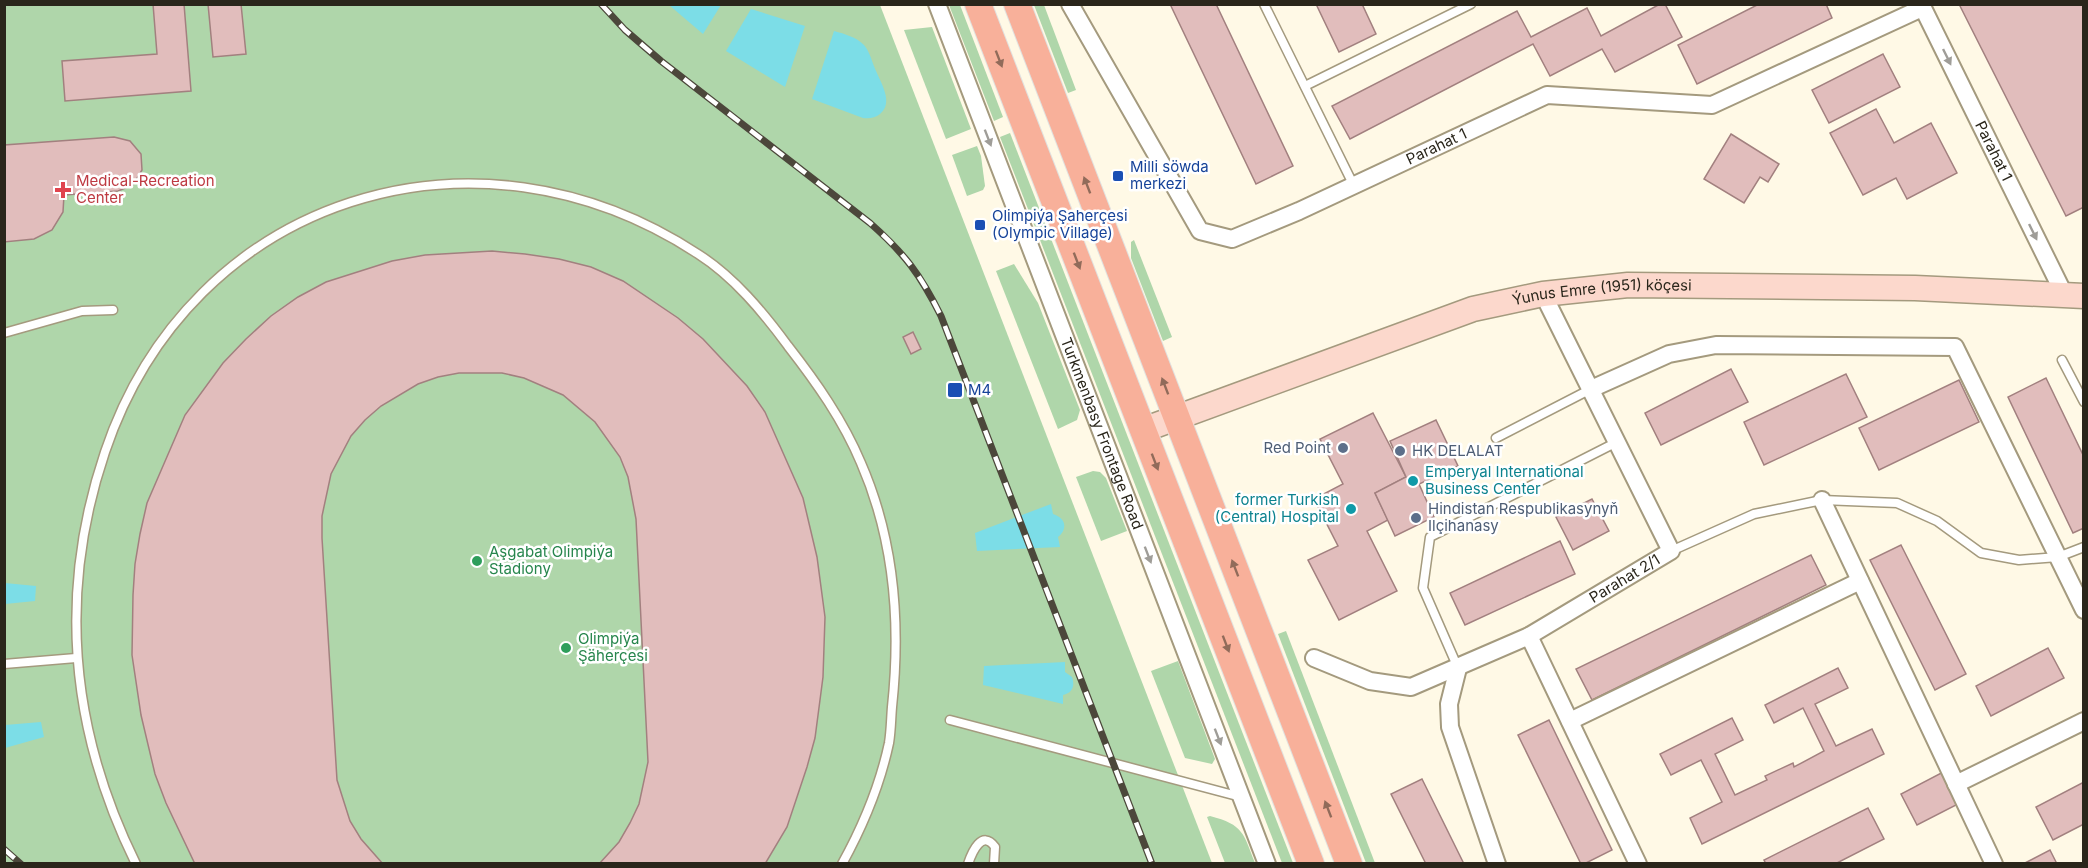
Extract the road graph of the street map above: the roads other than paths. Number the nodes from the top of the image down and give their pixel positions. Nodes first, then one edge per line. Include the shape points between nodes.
1 (937, 4) edge
2 (978, 4) edge
3 (1017, 4) edge
4 (1070, 4) edge
5 (1264, 4) edge
6 (1471, 4) edge
7 (1922, 6) edge
8 (1305, 86) junction
9 (1354, 186) junction
10 (1543, 294) junction
11 (2074, 295) edge
12 (113, 310) dead end
13 (4, 333) edge
14 (2062, 360) dead end
15 (1591, 389) junction
16 (2084, 402) edge
17 (1177, 419) junction
18 (1143, 430) junction
19 (1496, 438) dead end
20 (1617, 442) junction
21 (1822, 500) junction
22 (2084, 547) edge
23 (1671, 551) junction
24 (2058, 557) junction
25 (1860, 581) junction
26 (2084, 610) edge
27 (1529, 636) junction
28 (76, 658) junction
29 (1314, 658) dead end
30 (4, 664) edge
31 (1458, 668) junction
32 (950, 720) dead end
33 (1570, 721) junction
34 (2084, 721) edge
35 (1956, 784) junction
36 (1241, 797) junction
37 (136, 864) edge
38 (843, 864) edge
39 (968, 864) edge
40 (994, 864) edge
41 (1267, 864) edge
42 (1311, 864) edge
43 (1349, 864) edge
44 (1497, 864) edge
45 (1638, 864) edge
46 (1994, 864) edge

1 -> 36 street, Turkmenbasy Frontage Road
2 -> 18 main road
17 -> 3 main road
4 - 9 street, Parahat 1 via 1200,231 1232,239
5 - 8 lane
6 - 8 lane
7 - 9 street, Parahat 1 via 1712,105 1547,94
7 -> 11 street, Parahat 1
8 - 9 lane
10 - 11 street, Ýunus Emre (1951) köçesi via 1628,285 1915,288
10 - 15 street, Parahat 2/1
10 - 17 street, Ýunus Emre (1951) köçesi via 1473,309
12 - 13 lane via 82,312
14 - 16 lane
15 - 19 lane
15 - 20 street, Parahat 2/1
15 - 24 street via 1669,354 1716,345 1955,347
17 - 18 street, Ýunus Emre (1951) köçesi
43 -> 17 main road
18 -> 42 main road
20 - 23 street, Parahat 2/1
20 - 31 lane via 1430,537 1423,588
21 - 23 lane via 1754,514
21 - 24 lane via 1897,504 1937,521 1981,553 2019,560
21 - 25 street
22 - 24 lane
23 - 27 street, Parahat 2/1
24 - 26 street
25 - 33 street
25 - 35 street
27 - 31 street, Parahat 2/1
27 - 33 street
28 - 30 lane
28 - 37 lane via 82,700 107,800
28 - 38 lane via 75,616 82,544 114,423 169,330 218,276 281,231 378,194 415,187 489,184 583,199 702,256 760,309 828,400 861,464 884,532 891,567 896,676 889,741 880,776
29 - 31 street, Parahat 2/1 via 1370,681 1412,687
31 - 44 street via 1449,704 1450,727
32 - 36 lane
33 - 45 street
34 - 35 street
35 - 46 street
36 - 41 street, Turkmenbasy Frontage Road
39 - 40 lane via 974,848 983,841 995,847

